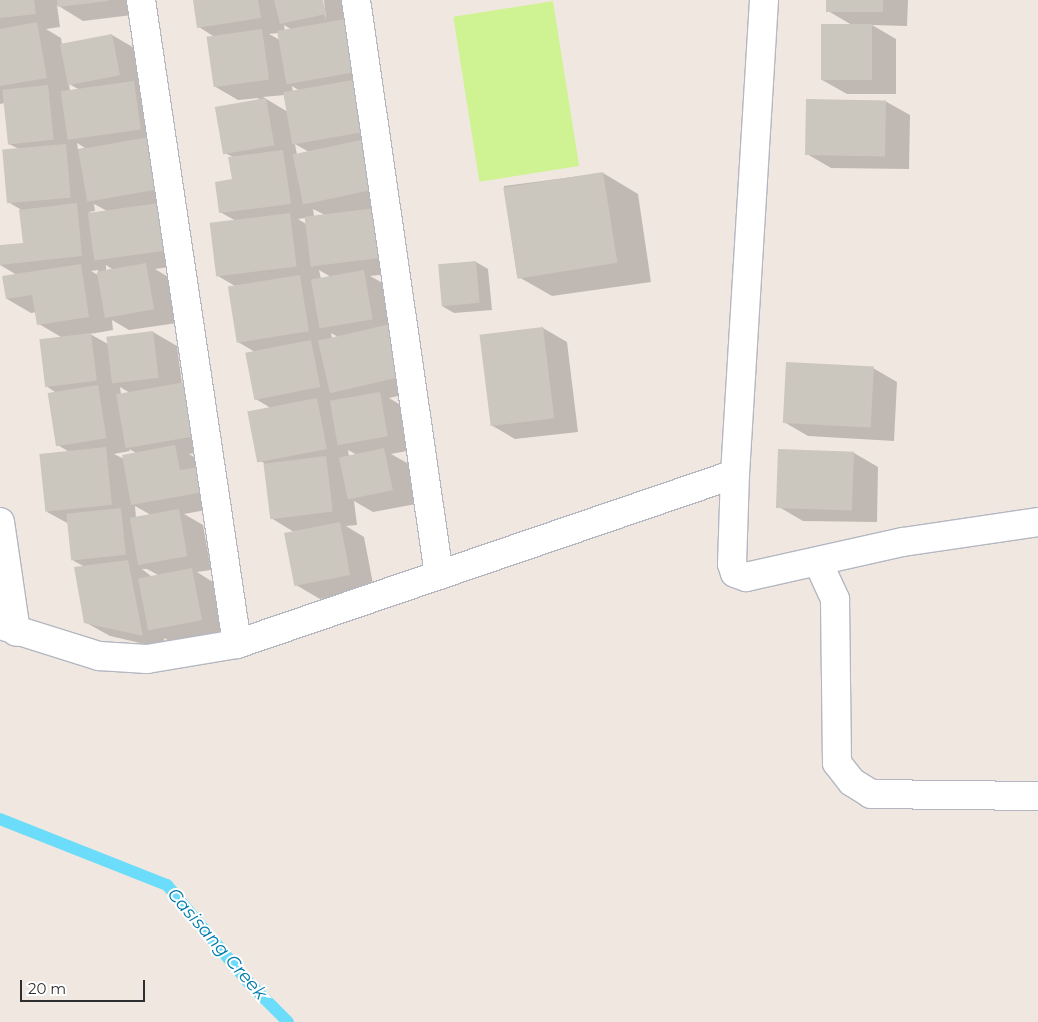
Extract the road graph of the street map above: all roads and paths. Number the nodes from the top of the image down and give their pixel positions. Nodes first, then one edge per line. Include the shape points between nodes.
1 (141, 0) edge
2 (356, 0) edge
3 (764, 0) edge
4 (735, 474) junction
5 (0, 522) edge
6 (1038, 522) edge
7 (818, 562) junction
8 (438, 575) junction
9 (8, 628) edge
10 (237, 644) junction
11 (1038, 796) edge

1 - 10 street
2 - 8 street
3 - 4 street
4 - 7 street via 732,564 735,573 746,577
4 - 8 street
5 - 9 street
6 - 7 street via 903,542
7 - 11 street via 835,599 837,763 852,782 871,794
8 - 10 street
9 - 10 street via 99,656 147,659

